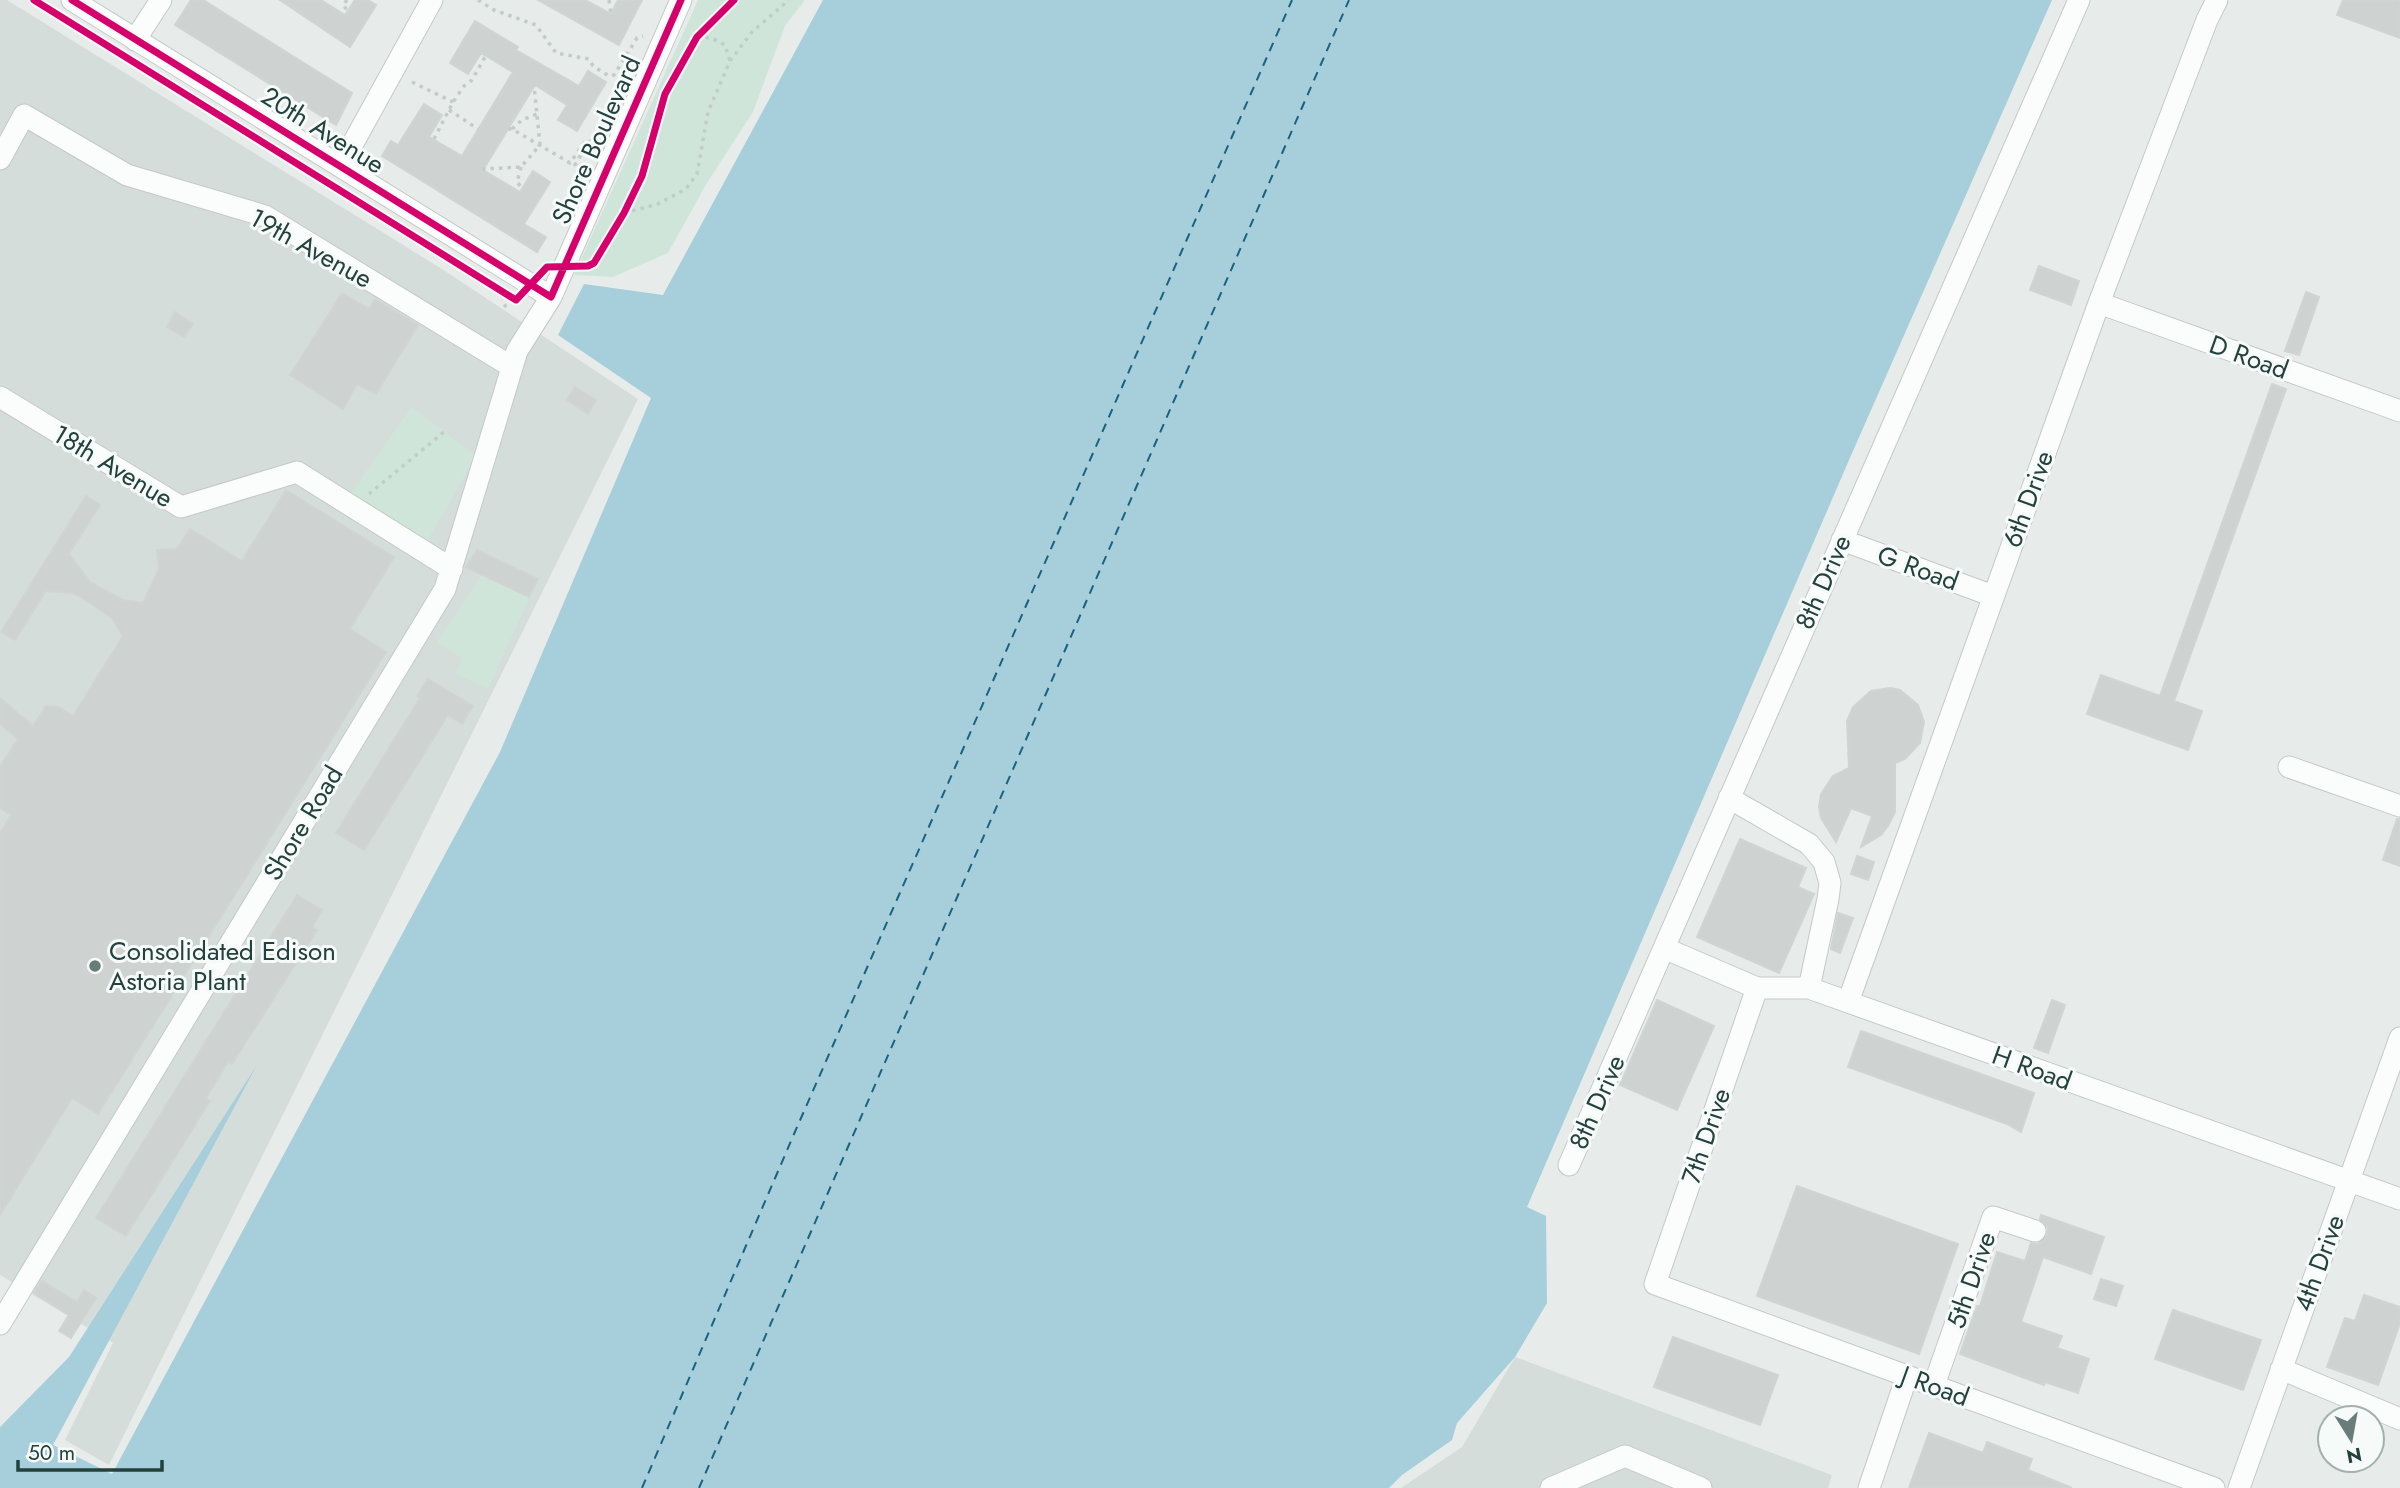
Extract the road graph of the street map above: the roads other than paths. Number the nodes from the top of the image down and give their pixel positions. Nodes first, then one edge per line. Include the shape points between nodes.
1 (72, 0) edge
2 (160, 0) edge
3 (432, 0) edge
4 (681, 0) edge
5 (2079, 0) edge
6 (2217, 0) edge
7 (135, 40) junction
8 (0, 159) edge
9 (341, 165) junction
10 (551, 297) junction
11 (2098, 303) junction
12 (512, 367) junction
13 (0, 397) edge
14 (2400, 411) edge
15 (1842, 540) junction
16 (452, 569) junction
17 (1993, 596) junction
18 (2289, 767) dead end
19 (1730, 798) junction
20 (2400, 806) edge
21 (1664, 948) junction
22 (1757, 988) junction
23 (1808, 988) junction
24 (1848, 1002) junction
25 (2400, 1038) edge
26 (1569, 1165) dead end
27 (2349, 1181) junction
28 (2400, 1199) edge
29 (2035, 1231) dead end
30 (1655, 1284) joint
31 (0, 1324) edge
32 (2281, 1369) junction
33 (1907, 1376) junction
34 (1934, 1385) junction
35 (2400, 1419) edge
36 (1551, 1488) edge
37 (1701, 1488) edge
38 (1869, 1488) edge
39 (2214, 1488) edge
40 (2239, 1488) edge

1 - 7 street, 20th Avenue
2 - 7 street
3 - 9 street
4 - 10 street, Shore Boulevard
5 - 15 street, 8th Drive
6 - 11 street, 6th Drive
7 - 9 street, 20th Avenue
8 - 12 street, 19th Avenue via 24,115 127,174 265,216
9 - 10 street, 20th Avenue
10 - 12 street, Shore Road
11 - 14 street, D Road
11 - 17 street, 6th Drive
12 - 16 street, Shore Road
13 - 16 street, 18th Avenue via 181,507 297,472
15 - 17 street, G Road
15 - 19 street, 8th Drive
16 - 31 street, Shore Road
17 - 24 street, 6th Drive
18 - 20 street
19 - 21 street, 8th Drive
19 - 23 street via 1809,844 1824,862 1830,883 1828,899
21 - 22 street, H Road
21 - 26 street, 8th Drive
22 - 23 street, H Road
22 - 30 street, 7th Drive
23 - 24 street, H Road
24 - 27 street, H Road
25 - 27 street, 4th Drive
27 - 28 street, H Road
27 - 32 street, 4th Drive
29 - 34 street, 5th Drive via 1993,1217
30 - 33 street, J Road
32 - 35 street
32 - 40 street, 4th Drive
33 - 34 street, J Road
33 - 38 street
34 - 39 street, J Road
36 - 37 street via 1625,1456

